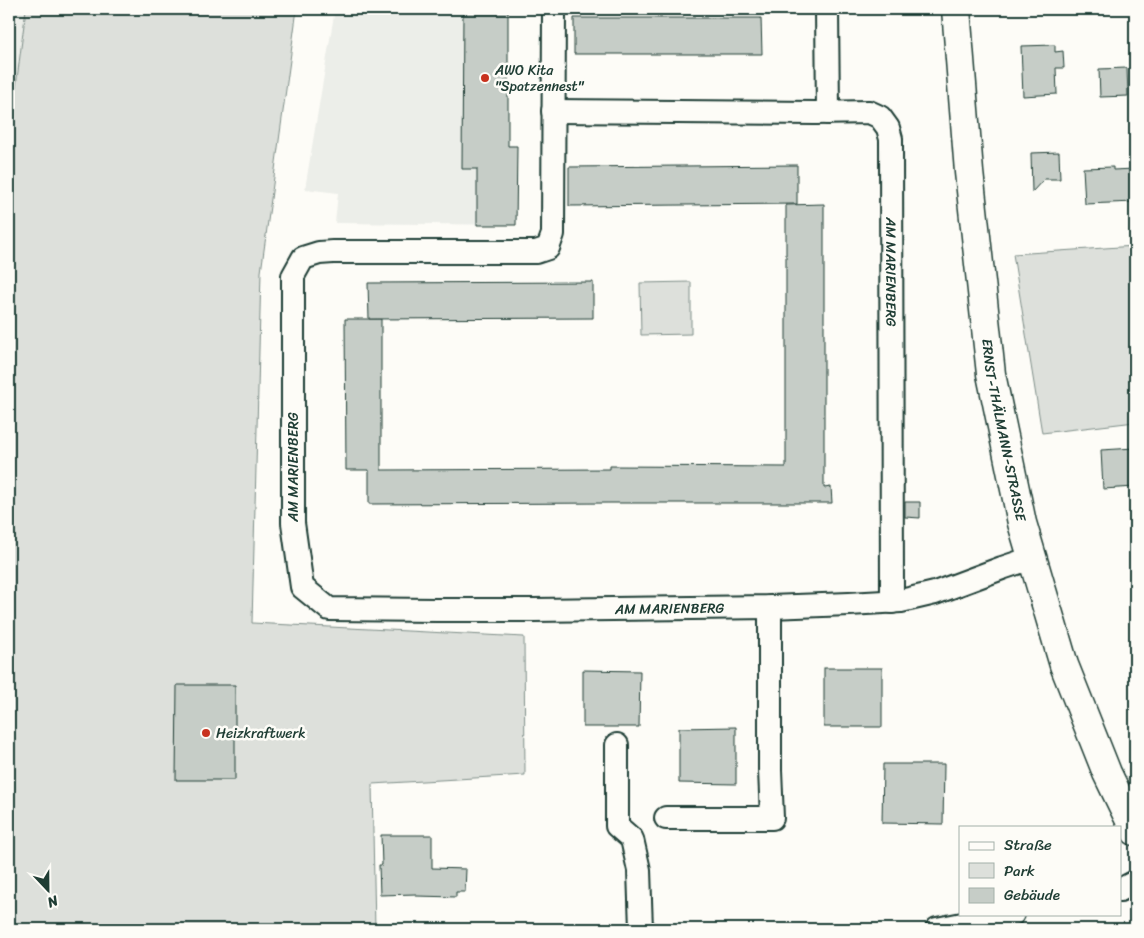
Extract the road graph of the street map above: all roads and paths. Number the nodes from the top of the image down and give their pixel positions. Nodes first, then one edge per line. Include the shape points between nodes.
1 (554, 9) edge
2 (827, 9) edge
3 (956, 9) edge
4 (554, 111) junction
5 (828, 113) junction
6 (1032, 558) junction
7 (892, 602) junction
8 (770, 607) junction
9 (617, 745) dead end
10 (666, 818) dead end
11 (1135, 831) edge
12 (1135, 882) edge
13 (1122, 889) edge
14 (1003, 916) edge
15 (641, 929) edge
16 (937, 929) edge

1 - 4 street, AM MARIENBERG
2 - 5 street
3 - 6 main road, ERNST-THÄLMANN-STRASSE via 990,374
4 - 5 street, AM MARIENBERG
4 - 8 street, AM MARIENBERG via 553,234 548,248 536,252 319,253 303,258 293,276 293,523 302,586 329,609
5 - 7 street, AM MARIENBERG via 869,112 880,117 891,140
6 - 7 street, AM MARIENBERG via 935,593
6 - 11 main road, ERNST-THÄLMANN-STRASSE via 1064,665 1107,773
7 - 8 street, AM MARIENBERG
8 - 10 street via 772,818
9 - 15 street via 617,826 632,839 638,870
12 - 13 street
14 - 16 street

